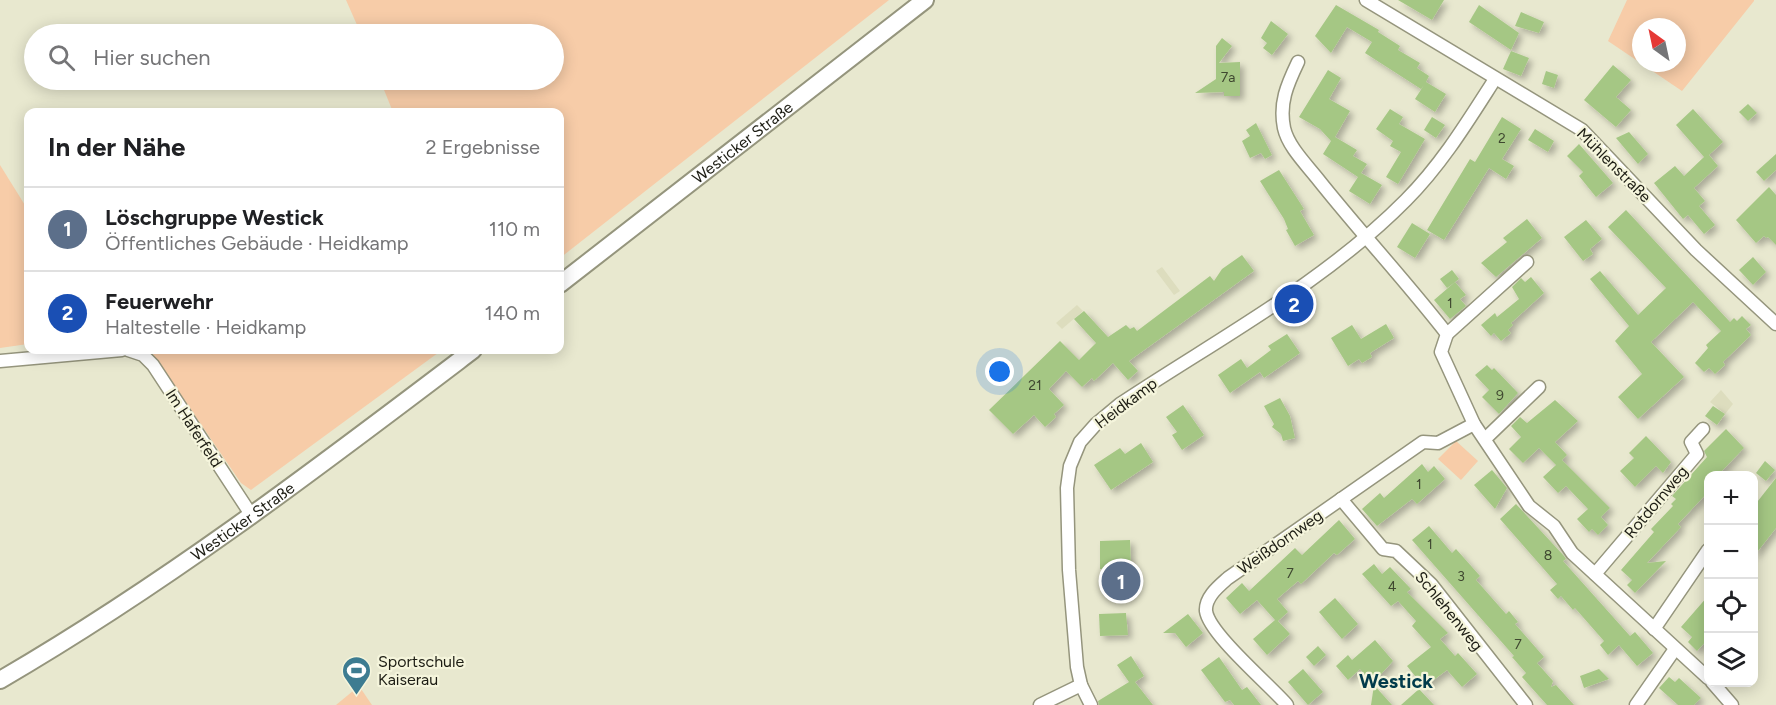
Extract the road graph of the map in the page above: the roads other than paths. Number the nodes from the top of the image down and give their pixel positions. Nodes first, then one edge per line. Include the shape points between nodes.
1 (926, 0) edge
2 (1366, 0) edge
3 (1298, 62) dead end
4 (1495, 79) junction
5 (1366, 236) junction
6 (1527, 262) dead end
7 (564, 281) edge
8 (1776, 324) edge
9 (1447, 334) junction
10 (78, 354) edge
11 (140, 354) edge
12 (468, 354) edge
13 (0, 361) edge
14 (1539, 387) dead end
15 (1474, 424) junction
16 (1703, 429) dead end
17 (1485, 439) junction
18 (1341, 499) junction
19 (252, 516) junction
20 (1704, 556) edge
21 (1595, 574) junction
22 (1654, 629) junction
23 (1675, 649) junction
24 (1704, 674) edge
25 (0, 680) edge
26 (1081, 685) junction
27 (1716, 687) edge
28 (1040, 705) edge
29 (1091, 705) edge
30 (1287, 705) edge
31 (1526, 705) edge
32 (1636, 705) edge
33 (1732, 705) edge

1 - 7 street, Westicker Straße
2 - 4 street, Mühlenstraße
3 - 5 street via 1285,89 1285,131 1297,153
4 - 5 street, Heidkamp via 1434,169 1406,201
4 - 8 street, Mühlenstraße via 1582,130 1696,250
5 - 9 street
5 - 26 street, Heidkamp via 1290,293 1120,404 1080,442 1070,466 1067,488 1069,570
6 - 9 street
9 - 15 street via 1440,352
10 - 13 street
11 - 19 street, Im Haferfeld via 153,364
12 - 19 street, Westicker Straße
14 - 17 street
15 - 17 street
15 - 18 street, Weißdornweg via 1438,443 1423,442
16 - 21 street, Rotdornweg via 1691,442 1697,454
17 - 21 street via 1529,506 1554,526 1572,553
18 - 30 street, Weißdornweg via 1228,578 1209,599 1206,611 1211,622 1254,675 1270,684
18 - 31 street, Schlehenweg via 1383,549 1396,551 1431,584
19 - 25 street, Westicker Straße via 63,643
20 - 22 street
21 - 22 street
22 - 23 street
23 - 24 street
23 - 32 street
26 - 28 street
26 - 29 street, Heidkamp
27 - 33 street

